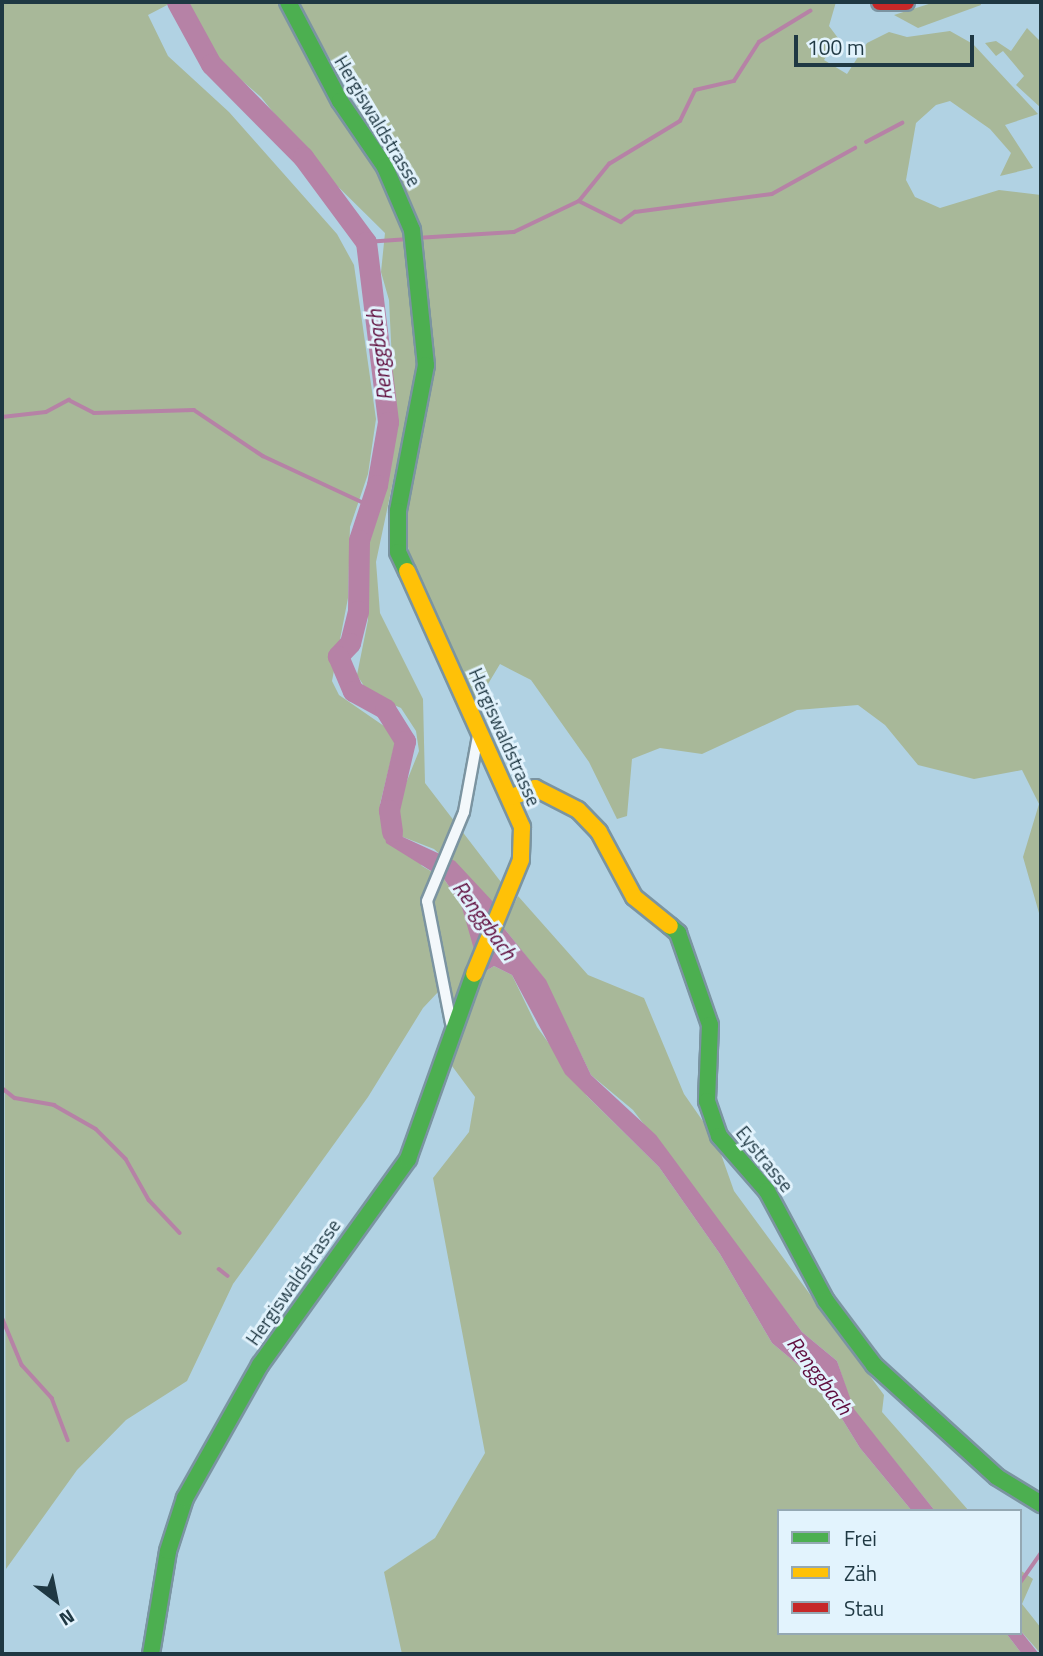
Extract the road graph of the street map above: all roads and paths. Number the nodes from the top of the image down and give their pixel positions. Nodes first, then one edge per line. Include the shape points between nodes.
1 (288, 2) edge
2 (880, 2) edge
3 (906, 2) edge
4 (479, 730) junction
5 (512, 797) junction
6 (452, 1026) junction
7 (1041, 1504) edge
8 (151, 1654) edge

1 - 4 street, Hergiswaldstrasse via 340,101 385,167 412,230 426,365 396,535
2 - 3 street
4 - 5 street, Hergiswaldstrasse
4 - 6 street via 472,782 427,901
5 - 6 street, Hergiswaldstrasse via 522,827 522,860
5 - 7 street, Eystrasse via 535,788 578,810 599,832 634,897 678,933 710,1025 707,1101 719,1136 767,1191 826,1301 874,1365 997,1477
6 - 8 street, Hergiswaldstrasse via 427,1120 408,1159 260,1365 191,1485 168,1550

